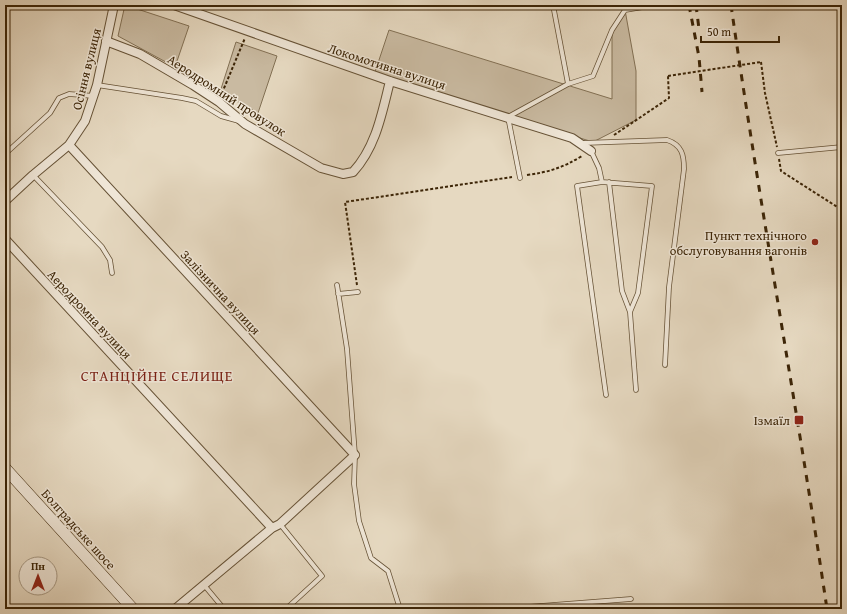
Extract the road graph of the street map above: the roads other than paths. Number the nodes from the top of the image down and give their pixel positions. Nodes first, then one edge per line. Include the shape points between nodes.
1 (114, 5) edge
2 (174, 5) edge
3 (553, 5) edge
4 (643, 5) edge
5 (106, 42) junction
6 (390, 81) junction
7 (568, 84) junction
8 (97, 85) junction
9 (94, 96) junction
10 (508, 117) junction
11 (245, 124) junction
12 (582, 143) junction
13 (69, 146) junction
14 (842, 147) edge
15 (591, 151) joint
16 (778, 153) road end
17 (5, 154) edge
18 (33, 175) junction
19 (520, 177) road end
20 (602, 182) junction
21 (609, 182) junction
22 (5, 201) edge
23 (5, 239) edge
24 (112, 273) dead end
25 (337, 285) dead end
26 (358, 292) road end
27 (338, 294) junction
28 (630, 312) junction
29 (665, 365) dead end
30 (636, 390) dead end
31 (606, 395) dead end
32 (355, 455) junction
33 (5, 468) edge
34 (280, 524) junction
35 (272, 528) junction
36 (204, 586) junction
37 (631, 599) dead end
38 (133, 609) edge
39 (175, 609) edge
40 (224, 609) edge
41 (286, 609) edge
42 (400, 609) edge
43 (503, 609) edge

1 - 5 street, Осіння вулиця
2 - 6 street, Локомотивна вулиця
3 - 7 lane
4 - 7 lane via 625,10 612,30 593,76
5 - 8 street, Осіння вулиця
5 - 11 street, Аеродромний провулок via 128,48 193,85
6 - 10 street, Локомотивна вулиця
6 - 11 street, Аеродромний провулок via 375,136 361,164 353,172 343,174 321,168
7 - 10 lane
8 - 9 street, Осіння вулиця
8 - 11 lane via 182,98
9 - 13 street, Осіння вулиця via 85,121
9 - 17 lane via 69,94 59,98 50,113
10 - 12 street, Локомотивна вулиця
10 - 19 lane
12 - 15 street, Локомотивна вулиця
12 - 29 lane via 667,140 675,142 682,151 683,182 669,287
13 - 18 street, Осіння вулиця
13 - 32 street, Залізнична вулиця
14 - 16 lane
15 - 20 lane
18 - 22 street, Осіння вулиця
18 - 24 lane via 102,247 110,260
20 - 21 lane
20 - 31 lane via 576,186
21 - 28 lane via 622,291
21 - 28 lane via 652,186 638,293
23 - 35 street, Аеродромна вулиця
25 - 27 lane
26 - 27 lane
27 - 32 lane via 347,349
28 - 30 lane
32 - 34 street
32 - 42 lane via 354,484 359,521 371,558 388,572
33 - 38 main road, Болградське шосе
34 - 35 street
34 - 41 lane via 322,576
35 - 36 street
36 - 39 street
36 - 40 lane
37 - 43 lane

